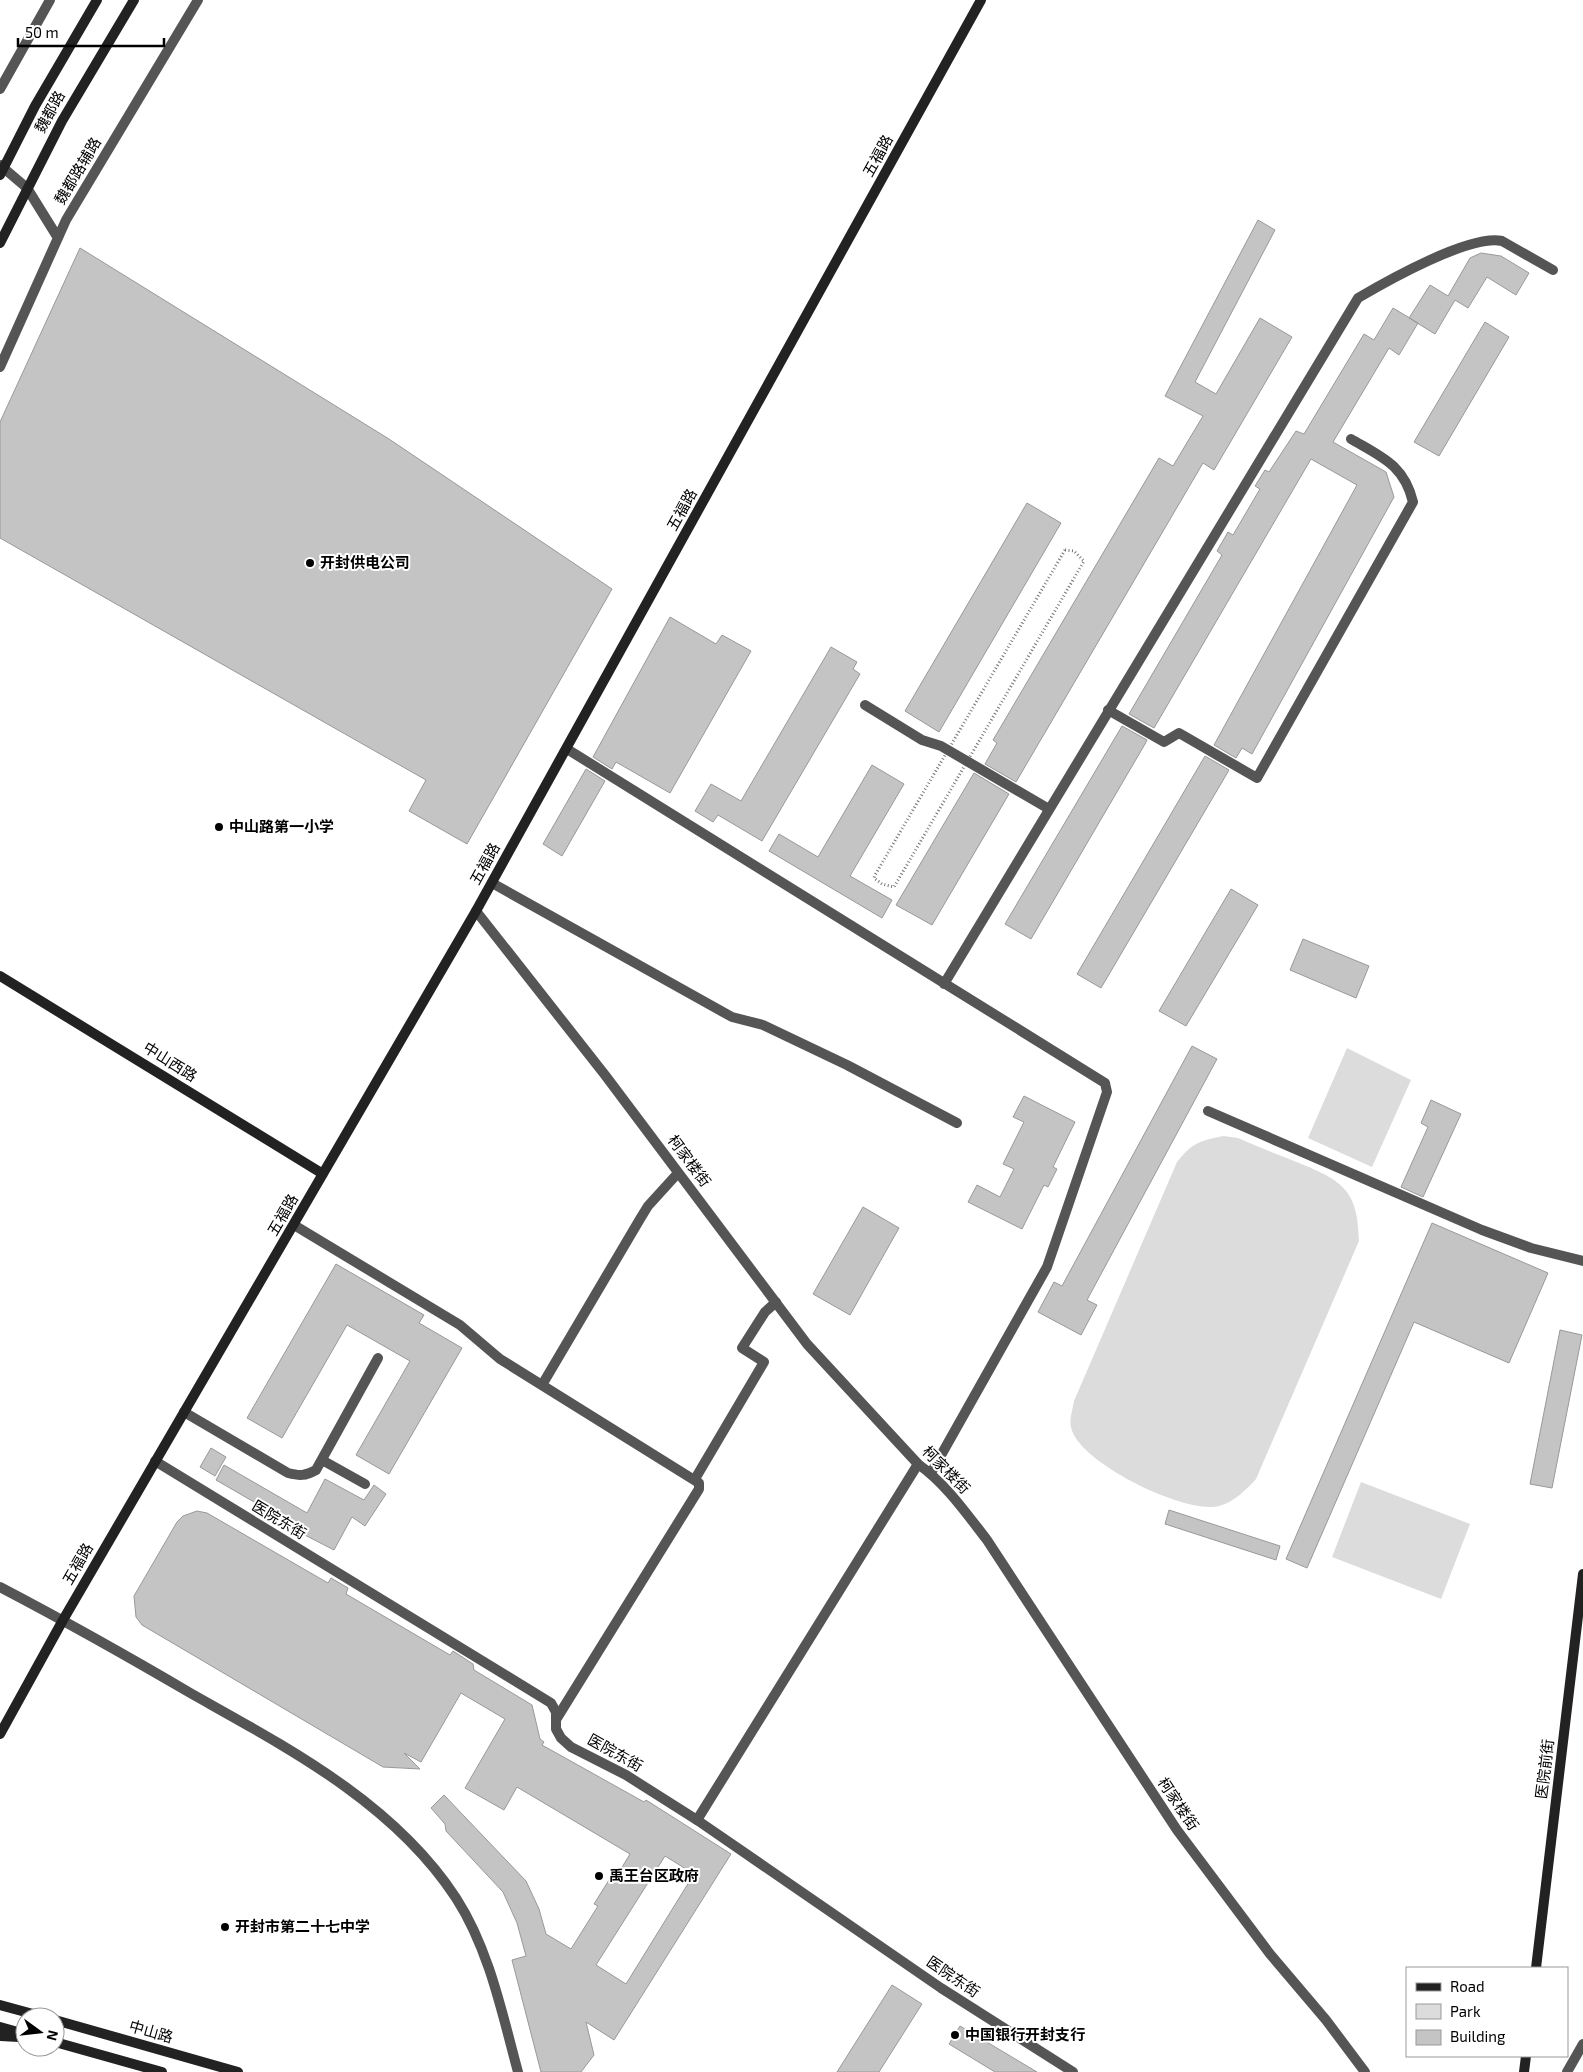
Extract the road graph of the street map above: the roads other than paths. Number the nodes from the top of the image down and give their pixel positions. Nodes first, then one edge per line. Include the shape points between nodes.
1 (50, 0) edge
2 (97, 0) edge
3 (134, 0) edge
4 (198, 0) edge
5 (981, 0) edge
6 (0, 89) edge
7 (1, 169) edge
8 (27, 188) junction
9 (58, 238) junction
10 (0, 243) edge
11 (1554, 270) dead end
12 (0, 368) edge
13 (1351, 439) dead end
14 (865, 705) dead end
15 (1108, 710) junction
16 (567, 749) junction
17 (1049, 809) junction
18 (492, 883) junction
19 (476, 912) junction
20 (0, 976) edge
21 (944, 984) junction
22 (1208, 1111) dead end
23 (957, 1123) dead end
24 (678, 1173) junction
25 (323, 1174) junction
26 (294, 1225) junction
27 (1583, 1261) edge
28 (776, 1302) junction
29 (378, 1358) dead end
30 (542, 1385) junction
31 (184, 1412) junction
32 (322, 1460) junction
33 (155, 1462) junction
34 (918, 1464) junction
35 (931, 1473) junction
36 (695, 1479) junction
37 (364, 1484) dead end
38 (1583, 1574) edge
39 (0, 1587) edge
40 (63, 1620) junction
41 (557, 1718) junction
42 (0, 1734) edge
43 (697, 1820) junction
44 (1536, 1967) edge
45 (0, 2005) edge
46 (15, 2009) edge
47 (65, 2023) edge
48 (0, 2027) edge
49 (15, 2031) edge
50 (0, 2036) edge
51 (15, 2037) edge
52 (1583, 2044) edge
53 (65, 2045) edge
54 (1526, 2057) edge
55 (150, 2070) edge
56 (162, 2072) edge
57 (238, 2072) edge
58 (518, 2072) edge
59 (1073, 2072) edge
60 (1365, 2072) edge
61 (1524, 2072) edge
62 (1567, 2072) edge

1 - 6 street
2 - 7 street, 魏都路
3 - 8 street, 魏都路 via 62,121
4 - 9 street, 魏都路辅路
5 - 16 street, 五福路
7 - 8 street
8 - 9 street
8 - 10 street, 魏都路
9 - 12 street, 魏都路辅路
11 - 15 street via 1493,239 1444,254 1358,298
13 - 15 street via 1399,470 1409,486 1413,502 1257,778 1179,733 1164,742
14 - 17 street
15 - 17 street
16 - 18 street, 五福路
16 - 21 street
17 - 21 street
18 - 19 street, 五福路
18 - 23 street via 732,1017 763,1025 847,1064
19 - 24 street, 柯家楼街
19 - 25 street, 五福路
20 - 25 street, 中山西路
21 - 35 street via 1106,1083 1107,1092 1047,1267
22 - 27 street via 1445,1215 1531,1248
24 - 28 street, 柯家楼街
24 - 30 street via 648,1206
25 - 26 street, 五福路
26 - 30 street via 460,1325 500,1359
26 - 31 street, 五福路
28 - 34 street, 柯家楼街 via 807,1344
28 - 36 street via 765,1312 742,1348 764,1362
29 - 32 street
30 - 36 street
31 - 32 street via 288,1473 307,1475 316,1470
31 - 33 street, 五福路
32 - 37 street
33 - 40 street, 五福路
33 - 41 street, 医院东街 via 551,1703
34 - 35 street, 柯家楼街
34 - 43 street
35 - 60 street, 柯家楼街 via 987,1540 1177,1830 1270,1954
36 - 41 street via 699,1489
38 - 44 street, 医院前街
39 - 40 street
40 - 42 street, 五福路
40 - 58 street via 269,1738 377,1810 406,1836 435,1869 470,1923 481,1947
41 - 43 street, 医院东街 via 556,1729 560,1738 572,1747 626,1775
43 - 59 street, 医院东街 via 940,1988
45 - 46 street
47 - 57 street, 中山路
48 - 49 street
50 - 51 street
52 - 62 street
53 - 55 street
54 - 61 street
55 - 56 street

